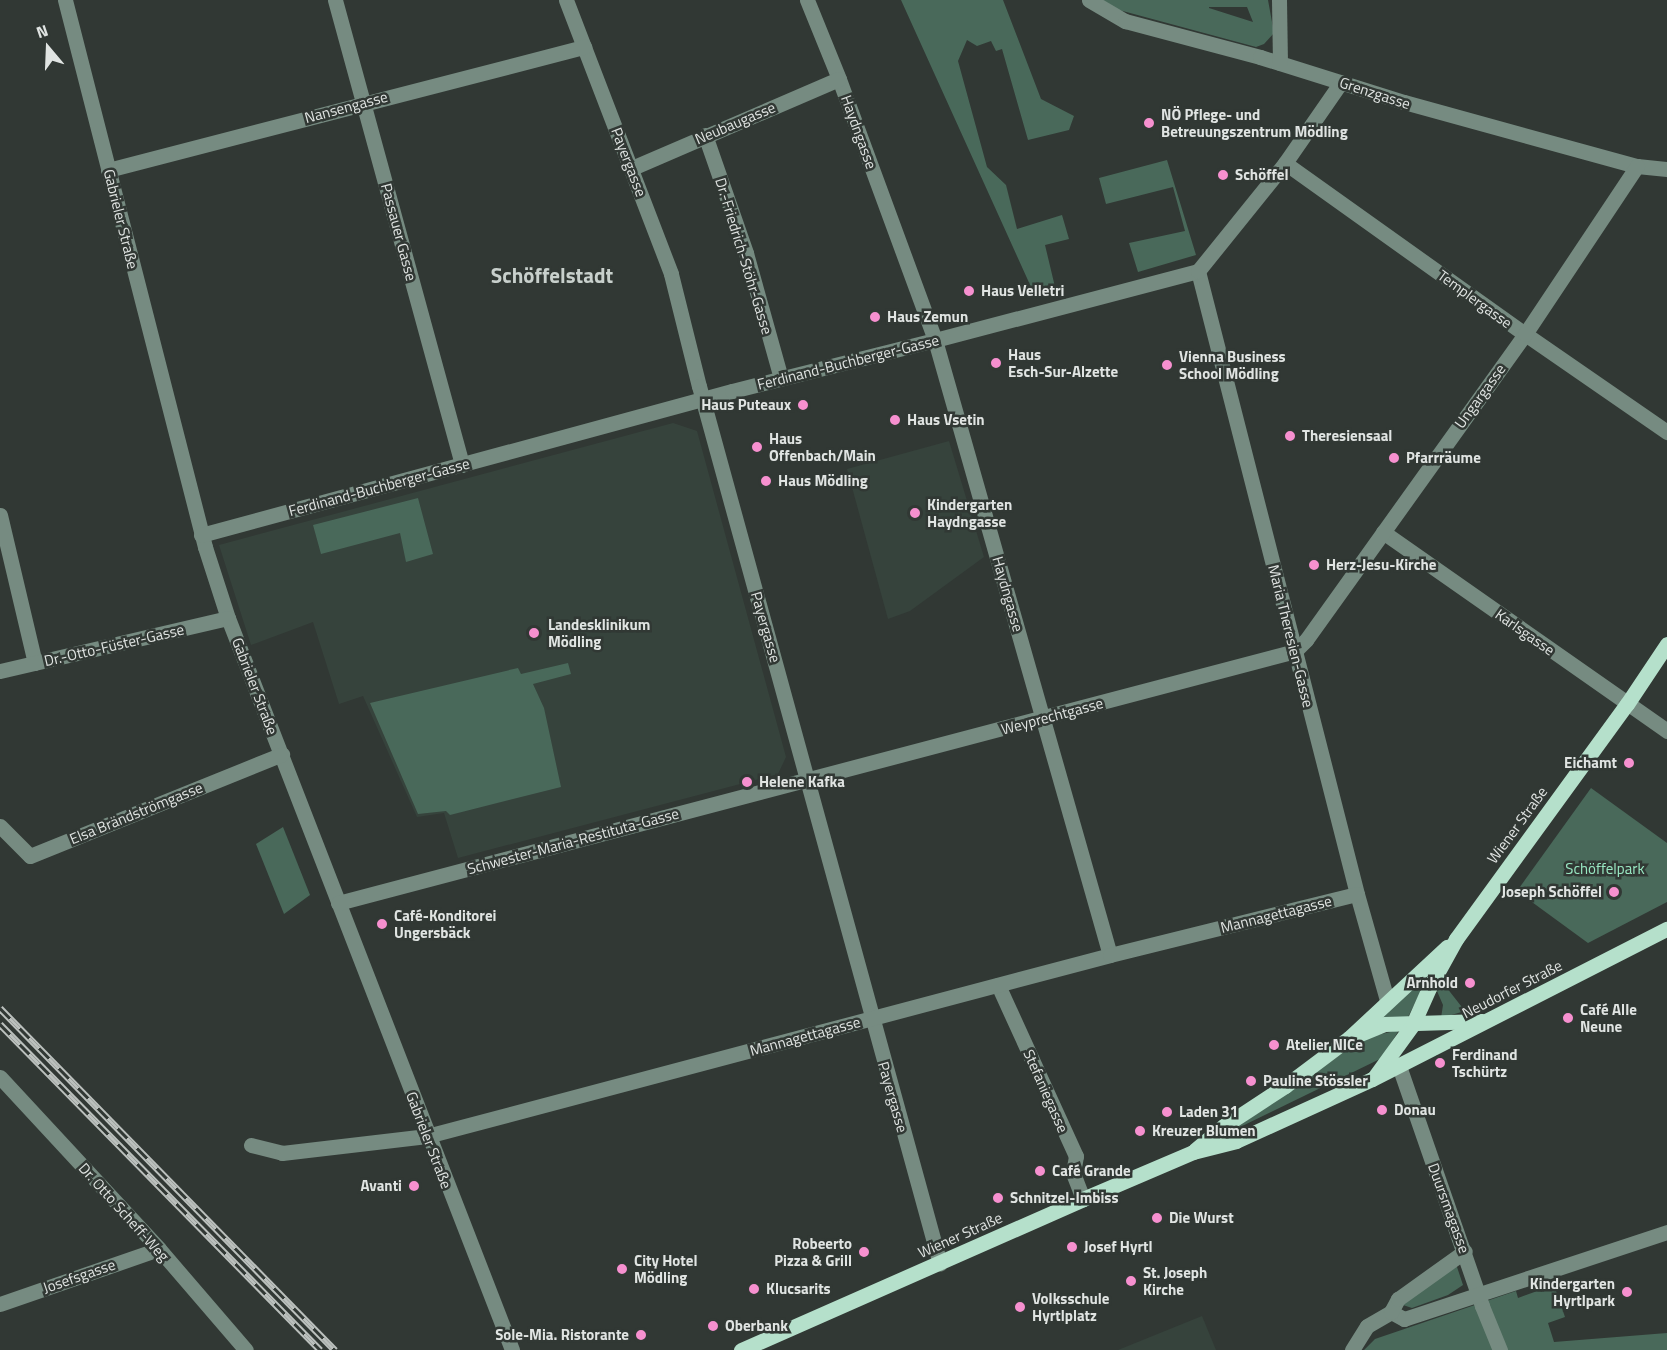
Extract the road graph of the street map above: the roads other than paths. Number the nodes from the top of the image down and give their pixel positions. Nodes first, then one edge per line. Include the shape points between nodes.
1 (65, 0) edge
2 (335, 0) edge
3 (566, 0) edge
4 (807, 0) edge
5 (1089, 0) edge
6 (1279, 0) edge
7 (584, 47) junction
8 (1281, 63) junction
9 (839, 79) junction
10 (1341, 82) junction
11 (363, 102) junction
12 (705, 135) junction
13 (1285, 163) junction
14 (1637, 166) junction
15 (632, 168) junction
16 (1667, 169) edge
17 (108, 170) junction
18 (1198, 270) junction
19 (1525, 334) junction
20 (935, 340) junction
21 (781, 378) junction
22 (703, 399) junction
23 (1667, 432) edge
24 (462, 465) junction
25 (0, 515) edge
26 (1383, 532) junction
27 (201, 536) junction
28 (228, 618) junction
29 (1667, 644) edge
30 (1295, 651) junction
31 (35, 663) junction
32 (0, 671) edge
33 (1627, 704) junction
34 (1044, 718) junction
35 (1667, 731) edge
36 (282, 754) junction
37 (809, 779) junction
38 (0, 825) edge
39 (1357, 894) junction
40 (338, 903) junction
41 (1667, 929) edge
42 (1456, 939) junction
43 (1110, 955) junction
44 (998, 985) junction
45 (1387, 1000) junction
46 (871, 1019) junction
47 (1488, 1021) junction
48 (1413, 1024) junction
49 (1348, 1038) junction
50 (1400, 1066) junction
51 (0, 1077) edge
52 (1372, 1079) junction
53 (427, 1136) junction
54 (251, 1145) dead end
55 (1193, 1152) junction
56 (1083, 1199) junction
57 (1667, 1232) edge
58 (159, 1249) junction
59 (1465, 1251) junction
60 (940, 1264) junction
61 (1478, 1294) junction
62 (0, 1304) edge
63 (1391, 1312) junction
64 (246, 1350) edge
65 (513, 1350) edge
66 (741, 1350) edge
67 (1352, 1350) edge
68 (1500, 1350) edge

1 - 17 street, Gabrieler Straße
2 - 11 street, Passauer Gasse
3 - 7 street, Payergasse
4 - 9 street, Haydngasse
5 - 8 street, Grenzgasse via 1125,21
6 - 8 street
7 - 11 street, Nansengasse
7 - 15 street, Payergasse
8 - 10 street, Grenzgasse
9 - 12 street, Neubaugasse
9 - 20 street, Haydngasse
10 - 13 street
10 - 14 street, Grenzgasse
11 - 17 street, Nansengasse
11 - 24 street, Passauer Gasse
12 - 15 street, Neubaugasse
12 - 21 street, Dr.-Friedrich-Stöhr-Gasse via 746,253
13 - 18 street
13 - 19 street, Templergasse
14 - 16 street, Grenzgasse
14 - 19 street, Ungargasse
15 - 22 street, Payergasse via 671,274
17 - 27 street, Gabrieler Straße
18 - 20 street, Ferdinand-Buchberger-Gasse
18 - 30 street, Maria Theresien-Gasse
19 - 23 street, Templergasse
19 - 26 street, Ungargasse
20 - 21 street, Ferdinand-Buchberger-Gasse
20 - 34 street, Haydngasse
21 - 22 street, Ferdinand-Buchberger-Gasse
22 - 24 street, Ferdinand-Buchberger-Gasse
22 - 37 street, Payergasse
24 - 27 street, Ferdinand-Buchberger-Gasse
25 - 31 street
26 - 30 street, Ungargasse
26 - 33 street, Karlsgasse
27 - 28 street, Gabrieler Straße
28 - 31 street, Dr.-Otto-Füster-Gasse
28 - 36 street, Gabrieler Straße
29 - 33 main road, Wiener Straße
30 - 34 street, Weyprechtgasse
30 - 39 street, Maria Theresien-Gasse
31 - 32 street, Dr.-Otto-Füster-Gasse
33 - 35 street, Karlsgasse
33 - 42 main road, Wiener Straße
34 - 37 street, Weyprechtgasse
34 - 43 street, Haydngasse
36 - 38 street, Elsa Brändströmgasse via 30,856
36 - 40 street, Gabrieler Straße
37 - 40 street, Schwester-Maria-Restituta-Gasse
37 - 46 street, Payergasse
39 - 43 street, Mannagettagasse
39 - 45 street, Maria Theresien-Gasse
40 - 53 street, Gabrieler Straße
41 - 47 main road, Neudorfer Straße
42 - 45 main road, Wiener Straße
42 - 48 main road, Wiener Straße
43 - 44 street, Mannagettagasse
44 - 46 street, Mannagettagasse
44 - 56 street, Stefaniegasse via 1076,1156 1073,1173
45 - 49 main road, Wiener Straße
46 - 53 street, Mannagettagasse
46 - 60 street, Payergasse
47 - 48 main road, Wiener Straße
47 - 50 main road, Neudorfer Straße
48 - 49 main road, Wiener Straße via 1384,1024
48 - 52 main road, Wiener Straße
49 - 55 main road, Wiener Straße
50 - 52 main road, Neudorfer Straße
50 - 59 street, Duursmagasse
51 - 58 street, Dr. Otto Scheff-Weg
52 - 55 main road, Wiener Straße via 1236,1141
53 - 54 street, Mannagettagasse via 282,1153
53 - 65 street, Gabrieler Straße
55 - 56 main road, Wiener Straße
56 - 60 main road, Wiener Straße
57 - 61 street
58 - 62 street, Josefsgasse
58 - 64 street, Dr. Otto Scheff-Weg
59 - 61 street, Duursmagasse
59 - 63 street via 1398,1299
60 - 66 main road, Wiener Straße
61 - 63 street via 1404,1319
61 - 68 street, Duursmagasse
63 - 67 street via 1367,1326

